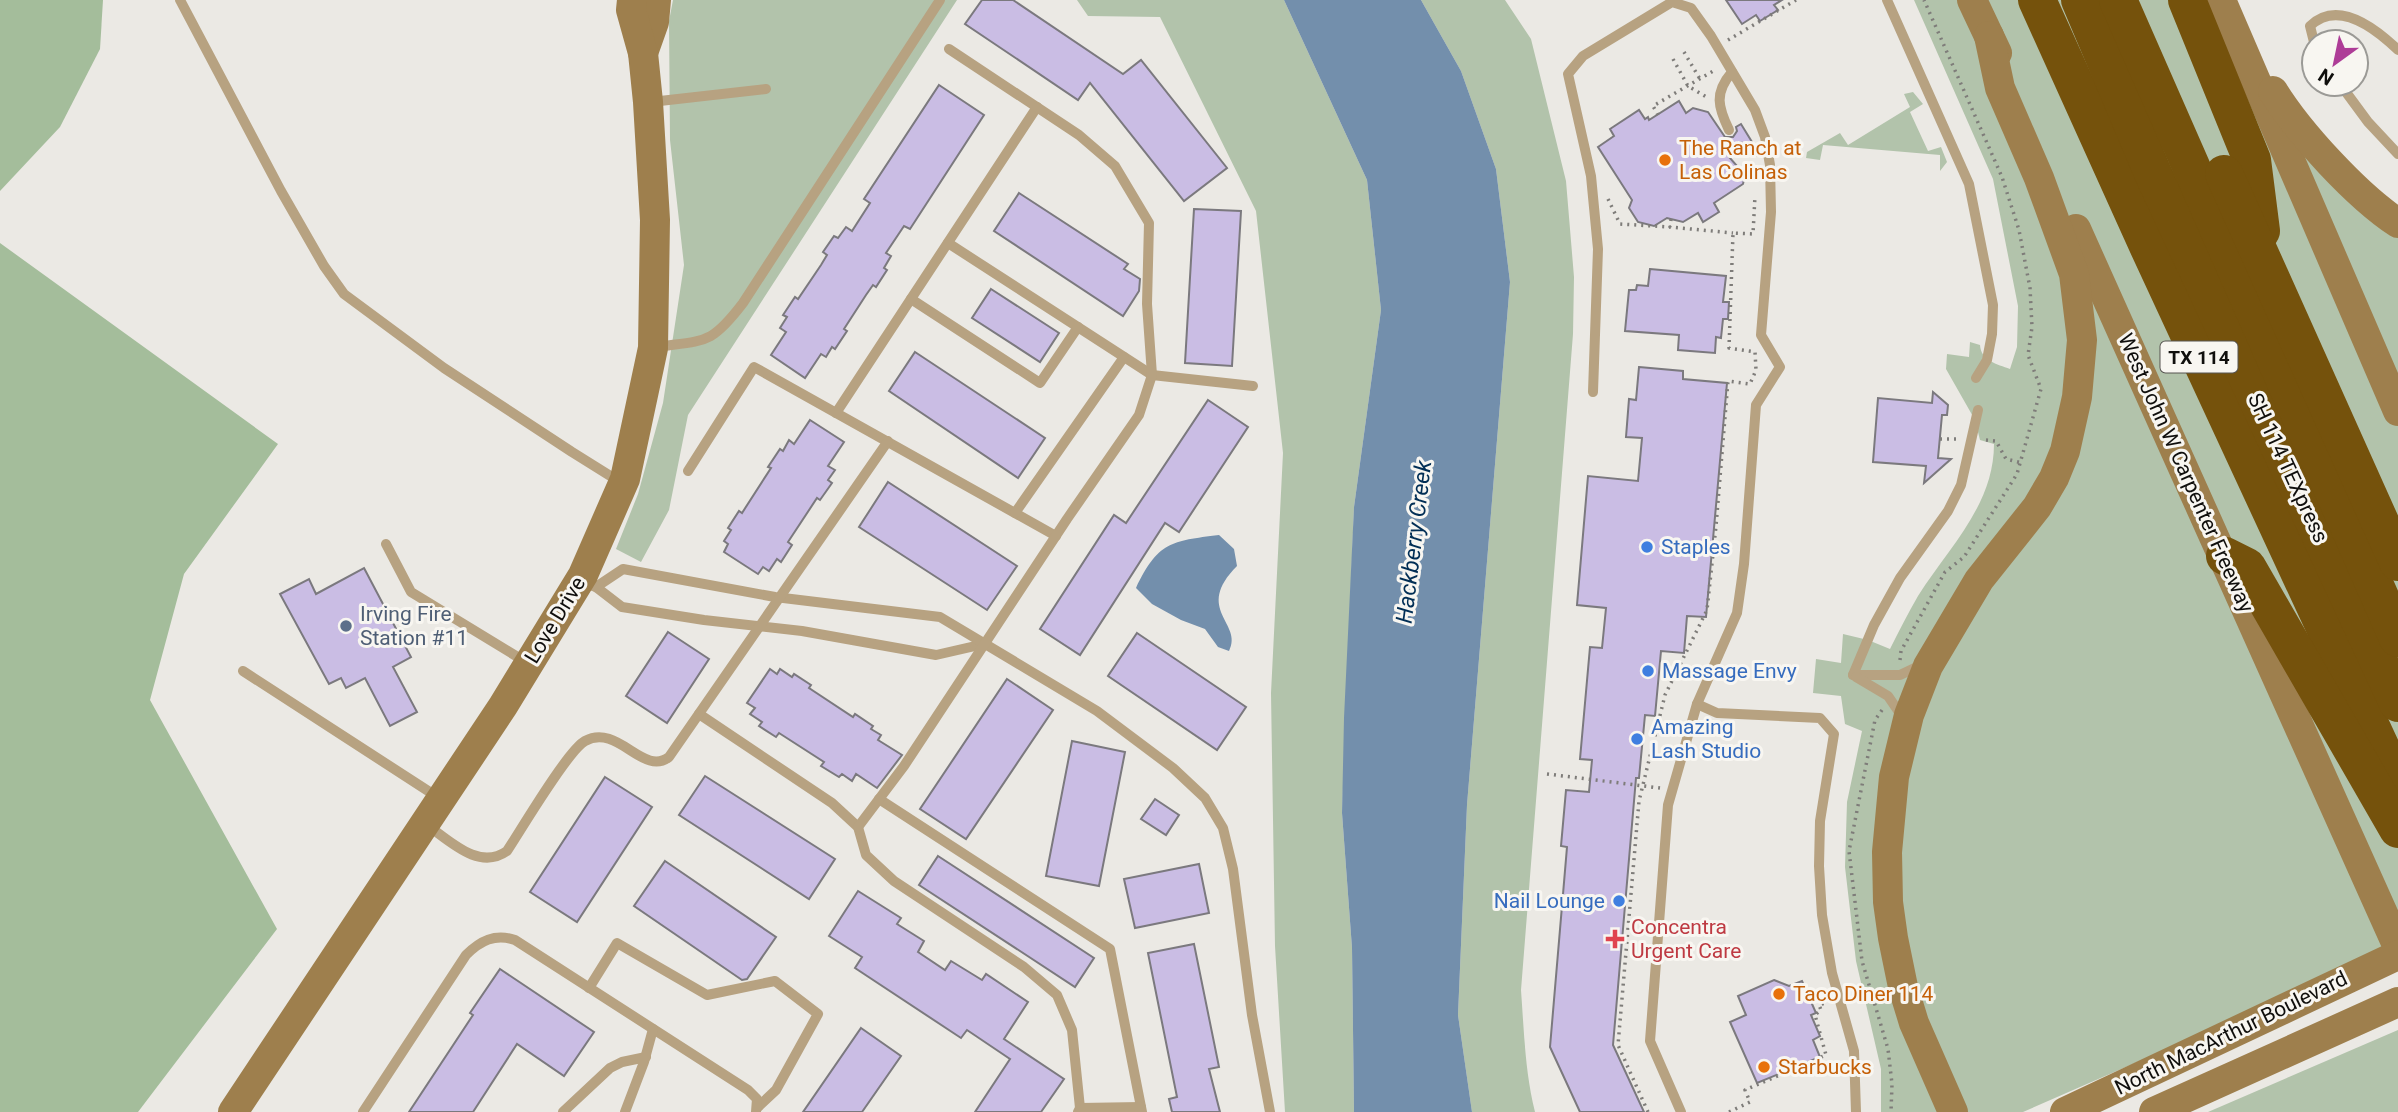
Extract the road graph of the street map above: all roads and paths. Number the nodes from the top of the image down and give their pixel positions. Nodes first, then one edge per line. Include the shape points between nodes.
1 (180, 0) edge
2 (632, 0) edge
3 (656, 0) edge
4 (940, 0) edge
5 (1796, 0) edge
6 (1887, 0) edge
7 (1924, 0) edge
8 (1972, 0) edge
9 (2037, 0) edge
10 (2055, 0) edge
11 (2080, 0) edge
12 (2118, 0) edge
13 (2146, 0) edge
14 (2187, 0) edge
15 (2224, 8) edge
16 (2310, 28) edge
17 (1989, 36) junction
18 (1717, 47) junction
19 (949, 49) dead end
20 (2398, 50) edge
21 (1684, 52) dead end
22 (643, 53) junction
23 (1672, 59) dead end
24 (1732, 72) junction
25 (1700, 79) junction
26 (1717, 82) dead end
27 (1688, 86) junction
28 (766, 89) dead end
29 (2350, 98) edge
30 (1713, 100) dead end
31 (648, 102) junction
32 (1037, 107) junction
33 (1658, 115) dead end
34 (1729, 130) dead end
35 (1742, 149) dead end
36 (1768, 152) junction
37 (2398, 154) edge
38 (2152, 171) junction
39 (1609, 194) dead end
40 (1755, 195) dead end
41 (1671, 219) dead end
42 (2398, 223) edge
43 (1670, 228) junction
44 (1733, 233) junction
45 (947, 243) junction
46 (2265, 264) junction
47 (911, 299) junction
48 (1078, 327) junction
49 (653, 348) junction
50 (1124, 357) junction
51 (1152, 375) junction
52 (1976, 378) dead end
53 (1253, 386) dead end
54 (1593, 392) dead end
55 (1978, 410) dead end
56 (2398, 411) edge
57 (836, 413) junction
58 (888, 441) junction
59 (688, 471) dead end
60 (623, 483) junction
61 (1015, 513) junction
62 (1056, 536) junction
63 (386, 544) dead end
64 (2225, 556) junction
65 (2398, 562) edge
66 (587, 585) junction
67 (779, 598) junction
68 (759, 626) junction
69 (2398, 638) edge
70 (984, 645) junction
71 (1933, 656) junction
72 (529, 663) junction
73 (243, 671) dead end
74 (1853, 675) junction
75 (1900, 675) junction
76 (1890, 699) junction
77 (2398, 703) edge
78 (1697, 705) junction
79 (699, 714) junction
80 (1907, 725) junction
81 (1547, 774) dead end
82 (1642, 784) junction
83 (2398, 785) edge
84 (1672, 791) junction
85 (441, 799) junction
86 (879, 799) junction
87 (425, 824) junction
88 (858, 827) junction
89 (2398, 829) edge
90 (2398, 947) edge
91 (2398, 955) edge
92 (589, 988) junction
93 (1871, 993) junction
94 (1839, 999) junction
95 (2385, 1008) edge
96 (653, 1029) junction
97 (646, 1057) junction
98 (757, 1109) edge
99 (1079, 1110) edge
100 (1142, 1110) edge
101 (233, 1112) edge
102 (363, 1112) edge
103 (564, 1112) edge
104 (625, 1112) edge
105 (1270, 1112) edge
106 (1648, 1112) edge
107 (1681, 1112) edge
108 (1729, 1112) edge
109 (1856, 1112) edge
110 (1891, 1112) edge
111 (1953, 1112) edge
112 (2065, 1112) edge
113 (2154, 1112) edge

1 - 60 lane via 281,191 344,294 444,368
2 - 22 main road, Love Drive
3 - 22 main road, Love Drive
4 - 49 lane via 723,329 705,340
5 - 18 path
6 - 52 lane via 1969,184 1993,305 1987,360
7 - 75 path via 2002,177 2019,230 2030,288 2028,355 2041,389 2017,474 1964,556 1945,572 1919,616 1901,650
8 - 17 main road, West John W Carpenter Freeway
9 - 83 highway, TX 114
10 - 38 highway
11 - 38 highway, SH 114 TEXpress
12 - 69 highway, SH 114 TEXpress
13 - 46 highway
14 - 46 highway via 2252,160
15 - 42 main road via 2286,113 2347,179
15 - 56 main road
16 - 20 lane via 2329,4 2342,4
17 - 64 main road, West John W Carpenter Freeway
17 - 71 main road via 2000,88 2074,274 2082,340 2075,406 2054,478 1979,580
18 - 24 lane
18 - 54 lane via 1691,8 1672,2 1583,55 1567,74 1591,176 1598,249
19 - 32 lane
21 - 25 path
22 - 31 main road, Love Drive
23 - 27 path
24 - 34 lane via 1723,83 1719,109
24 - 36 lane via 1755,110
25 - 26 path via 1715,69
25 - 27 path
27 - 30 path
27 - 33 path via 1653,106
28 - 31 lane
29 - 37 lane
31 - 49 main road, Love Drive via 655,220
32 - 45 lane
32 - 51 lane via 1115,166 1149,223 1147,304
35 - 36 lane
36 - 78 lane via 1771,212 1761,335 1780,367 1756,405 1737,613
38 - 77 highway, SH 114 TEXpress
39 - 43 path via 1606,196 1620,224
40 - 44 path via 1753,234
41 - 43 path
43 - 44 path
44 - 82 path via 1729,348 1755,352 1756,370 1750,384 1728,381 1707,610 1665,695
45 - 47 lane
45 - 48 lane
46 - 65 highway
47 - 48 lane via 1040,383
47 - 57 lane
48 - 50 lane
49 - 60 main road, Love Drive
50 - 51 lane
50 - 61 lane
51 - 53 lane
51 - 62 lane via 1139,415
55 - 74 lane via 1961,485 1900,578
57 - 58 lane
57 - 59 lane via 754,368
58 - 61 lane
58 - 67 lane
60 - 66 main road, Love Drive
61 - 62 lane
62 - 70 lane
63 - 72 lane via 411,592
64 - 89 highway via 2247,567
64 - 90 main road, West John W Carpenter Freeway
66 - 67 lane via 623,569
66 - 68 lane via 622,607
66 - 72 main road, Love Drive
67 - 68 lane
67 - 70 lane via 940,617
68 - 70 lane via 936,654
68 - 79 lane
70 - 86 lane
70 - 105 lane via 1097,711 1205,798 1223,828 1233,869
71 - 75 lane
71 - 80 main road
72 - 85 main road, Love Drive
73 - 85 lane
74 - 75 lane
74 - 76 lane
76 - 80 lane
76 - 93 path via 1875,720 1849,851 1862,961
78 - 84 lane
78 - 94 lane via 1717,713 1820,718 1834,734 1820,821 1819,866 1822,915
79 - 87 lane via 663,761 655,762 603,736 582,742 507,851 498,857 473,856
79 - 88 lane via 832,803
80 - 111 main road via 1890,806 1888,902 1903,987
81 - 82 path
82 - 84 path
82 - 106 path via 1618,1045
84 - 107 lane via 1650,1041
85 - 87 main road, Love Drive
86 - 88 lane
86 - 100 lane via 1110,949
87 - 101 main road, Love Drive
88 - 99 lane via 866,855 894,881 1024,967 1057,995 1072,1030
91 - 112 main road, North MacArthur Boulevard
92 - 96 lane
92 - 98 lane via 617,943 706,995 775,981 818,1014 776,1090
92 - 102 lane via 515,940 504,937 481,942 466,955
93 - 94 path
93 - 110 path via 1888,1049
94 - 108 path via 1819,1005 1821,1010 1815,1015 1826,1055 1745,1090 1750,1102
94 - 109 lane via 1854,1051
95 - 113 main road, North MacArthur Boulevard
96 - 97 lane
96 - 98 lane via 748,1090 757,1099
97 - 103 lane via 610,1068
97 - 104 lane
99 - 100 lane

